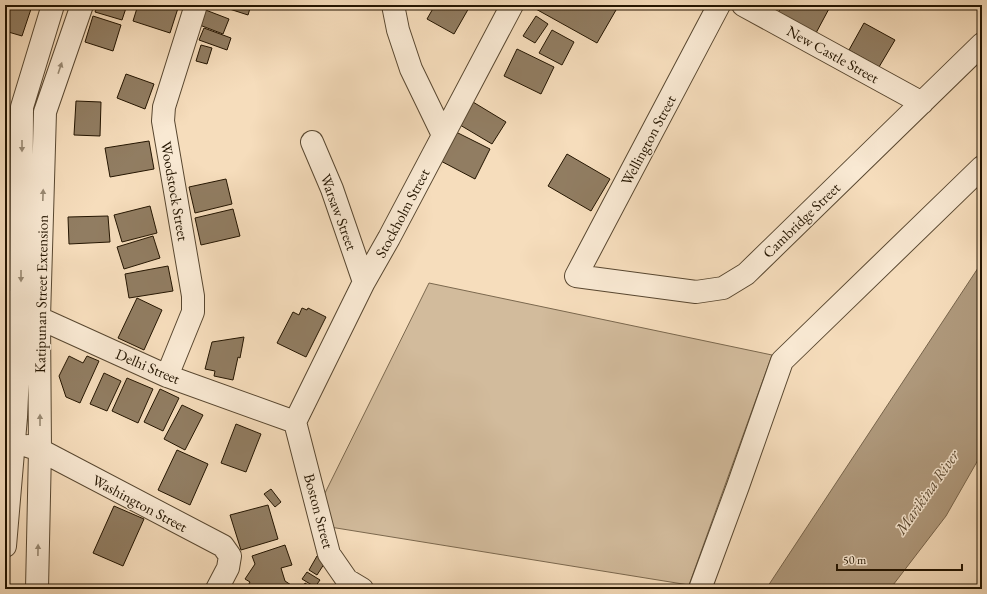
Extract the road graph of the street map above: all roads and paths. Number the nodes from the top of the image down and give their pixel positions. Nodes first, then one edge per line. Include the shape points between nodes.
1 (53, 5) edge
2 (82, 5) edge
3 (196, 5) edge
4 (393, 5) edge
5 (512, 5) edge
6 (719, 5) edge
7 (743, 5) edge
8 (982, 44) edge
9 (922, 103) junction
10 (443, 135) junction
11 (312, 142) dead end
12 (982, 167) edge
13 (576, 276) joint
14 (364, 282) junction
15 (22, 309) edge
16 (167, 376) junction
17 (295, 422) junction
18 (9, 441) edge
19 (40, 450) junction
20 (5, 546) edge
21 (37, 589) edge
22 (217, 589) edge
23 (362, 589) edge
24 (700, 589) edge

1 -> 15 street, Katipunan Street Extension via 22,107
15 -> 2 street, Katipunan Street Extension via 45,112
3 - 16 street, Woodstock Street via 164,107 163,121 193,296 193,312
4 - 10 street via 411,69
5 - 10 street, Stockholm Street
6 - 13 street, Wellington Street
7 - 9 street, New Castle Street
8 - 9 street, Cambridge Street
9 - 13 street, Cambridge Street via 746,274 723,288 696,292
10 - 14 street, Stockholm Street
11 - 14 street, Warsaw Street via 332,189
12 - 24 street via 782,361
14 - 17 street, Stockholm Street
15 - 16 street, Delhi Street
15 - 18 street, Katipunan Street Extension
19 -> 15 street, Katipunan Street Extension
16 - 17 street, Delhi Street
17 - 23 street, Boston Street via 329,554 347,580
18 - 19 street, Washington Street
18 - 20 street, Katipunan Street Extension
21 -> 19 street, Katipunan Street Extension
19 - 22 street, Washington Street via 223,546 230,556 228,568

